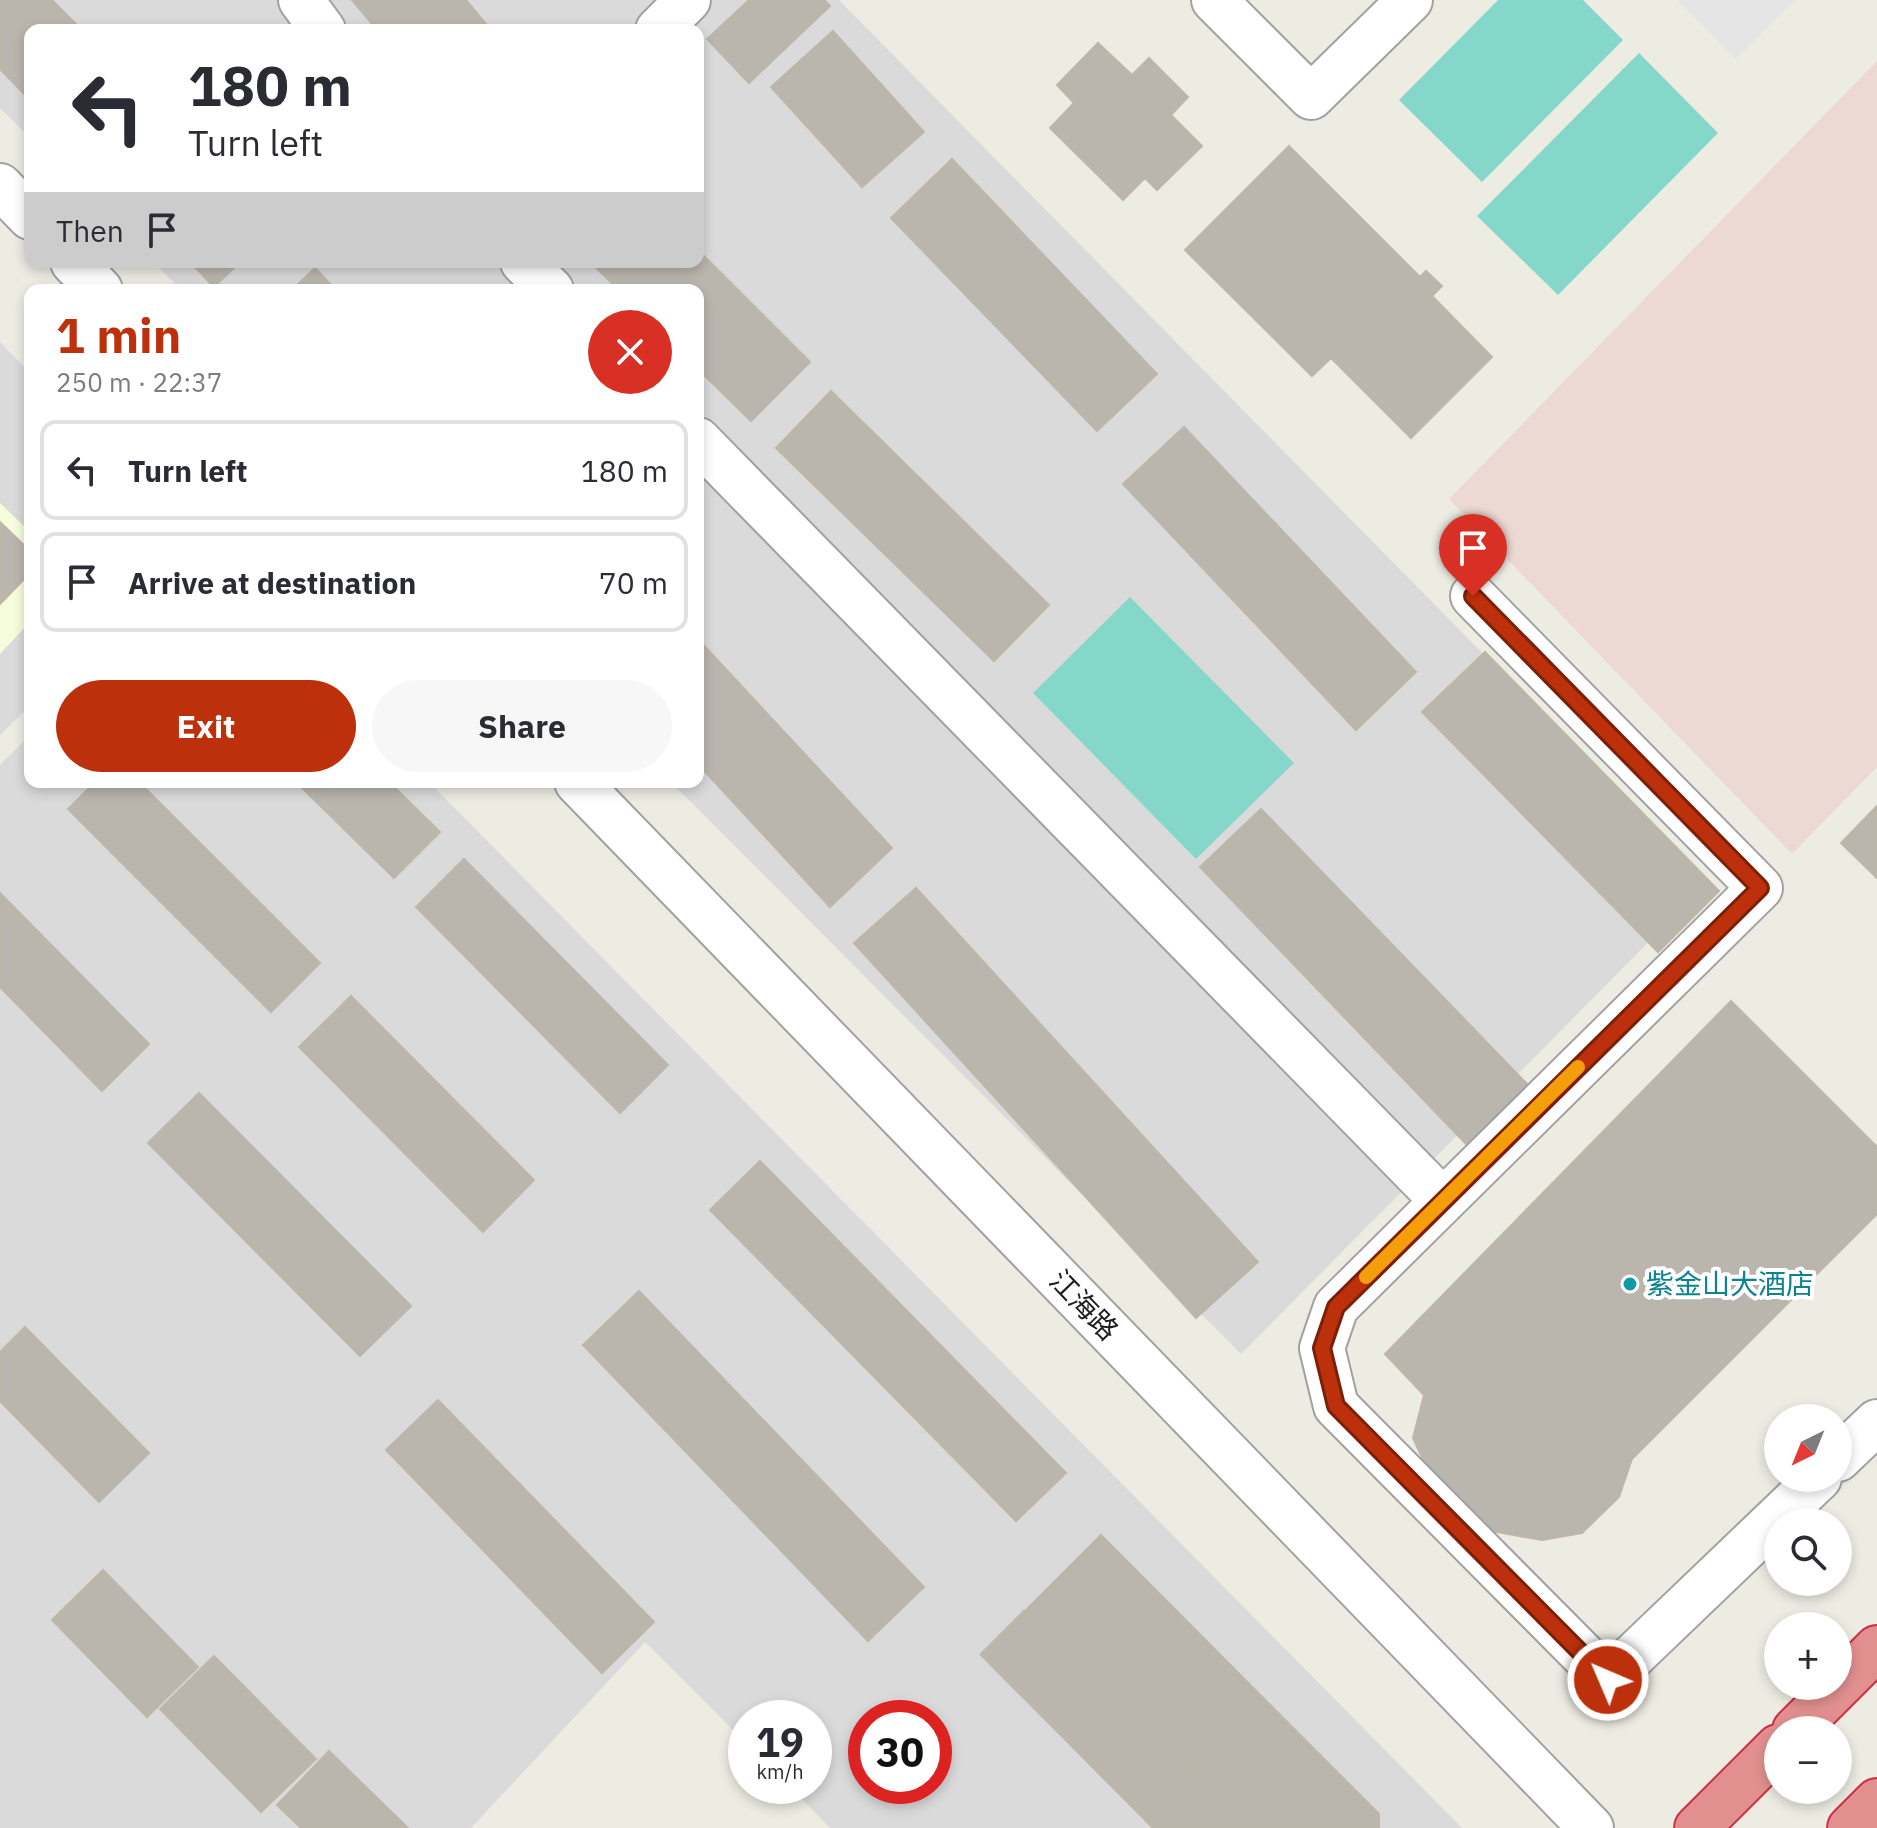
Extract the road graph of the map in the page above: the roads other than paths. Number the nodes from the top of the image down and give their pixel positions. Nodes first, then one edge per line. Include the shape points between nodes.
1 (301, 0) edge
2 (688, 0) edge
3 (1214, 0) edge
4 (1410, 0) edge
5 (319, 24) edge
6 (664, 24) edge
7 (0, 186) edge
8 (24, 211) edge
9 (79, 268) edge
10 (529, 268) edge
11 (94, 284) edge
12 (545, 284) edge
13 (704, 446) edge
14 (1473, 596) dead end
15 (583, 788) edge
16 (1443, 1201) junction
17 (1877, 1422) edge
18 (1852, 1446) edge
19 (1804, 1492) edge
20 (1877, 1648) edge
21 (1809, 1716) edge
22 (1764, 1761) edge
23 (1877, 1801) edge
24 (1591, 1828) edge
25 (1697, 1828) edge
26 (1850, 1828) edge

1 - 5 street
2 - 6 street
3 - 4 street via 1311,97
7 - 8 street
9 - 11 street
10 - 12 street
13 - 16 street
14 - 16 street via 1760,888
15 - 24 street, 江海路
16 - 19 street via 1336,1307 1322,1348 1336,1406 1608,1680
17 - 18 street
20 - 21 highway
22 - 25 highway
23 - 26 highway

